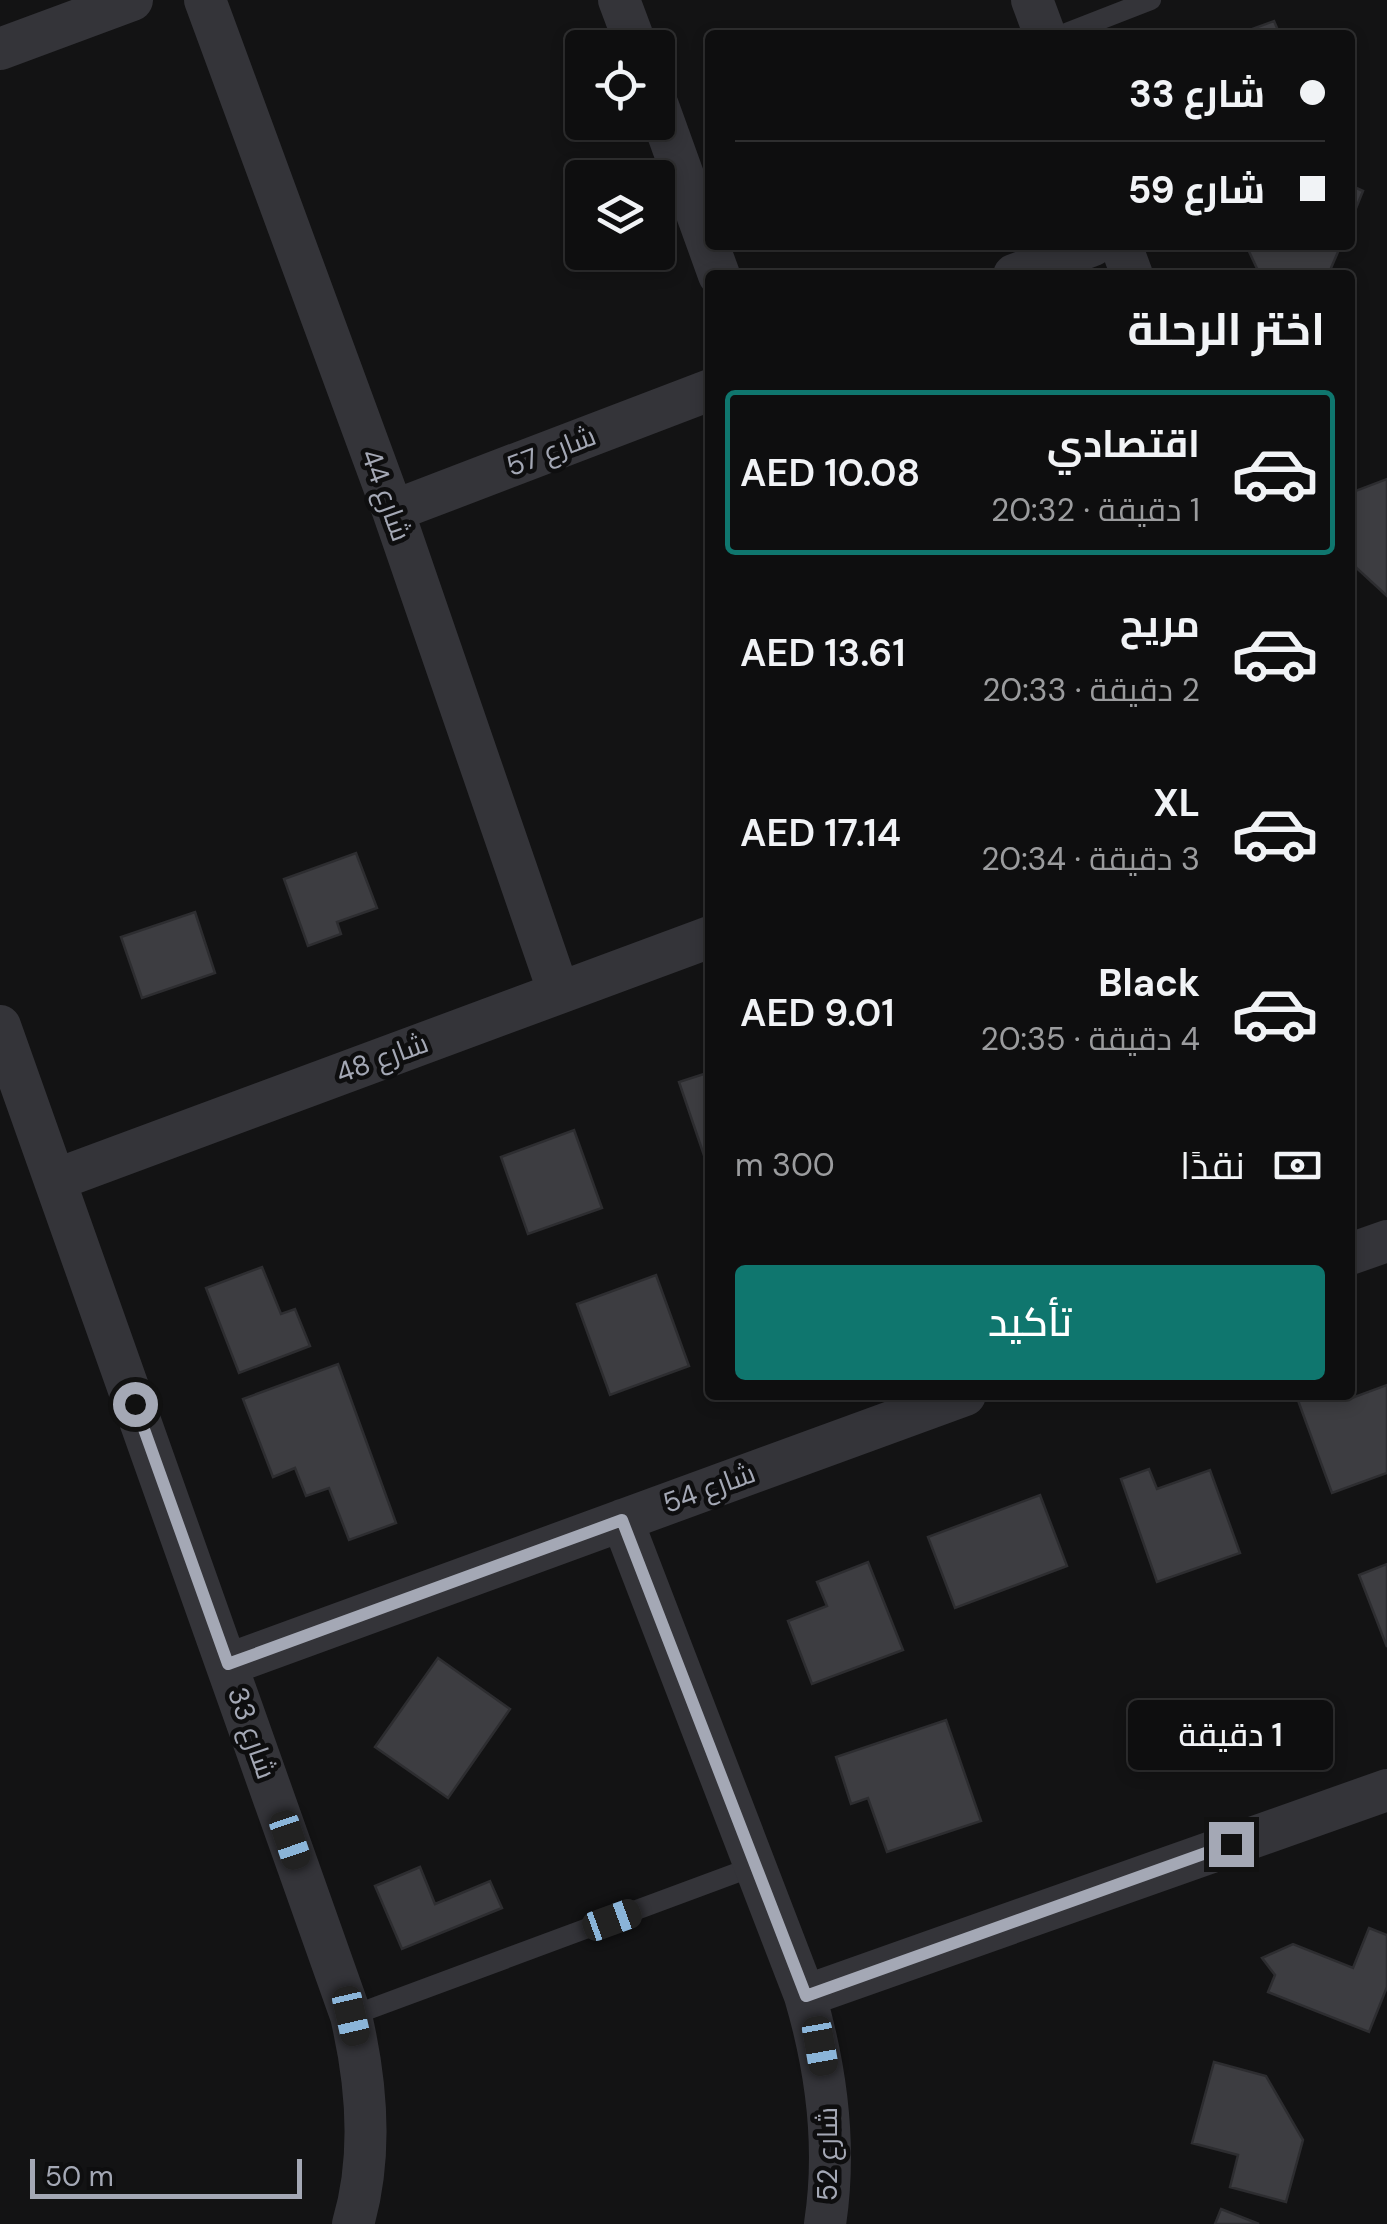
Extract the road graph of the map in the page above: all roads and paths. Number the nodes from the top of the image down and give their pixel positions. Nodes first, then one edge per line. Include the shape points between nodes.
1 (132, 0) edge
2 (205, 0) edge
3 (620, 0) edge
4 (1032, 0) edge
5 (1151, 0) edge
6 (630, 30) edge
7 (1043, 30) edge
8 (1074, 30) edge
9 (0, 49) edge
10 (670, 140) edge
11 (705, 236) edge
12 (1080, 250) edge
13 (1027, 270) edge
14 (705, 392) edge
15 (393, 511) junction
16 (705, 939) edge
17 (560, 992) junction
18 (0, 1026) edge
19 (55, 1180) junction
20 (1387, 1241) edge
21 (1355, 1252) edge
22 (951, 1400) edge
23 (622, 1520) junction
24 (228, 1664) junction
25 (1387, 1790) edge
26 (755, 1866) junction
27 (806, 1996) junction
28 (351, 2016) junction
29 (353, 2224) edge
30 (825, 2224) edge

1 - 9 street
2 - 15 street, شارع 44
3 - 6 street
4 - 7 street
5 - 8 lane
10 - 11 street
12 - 13 street
14 - 15 street, شارع 57
15 - 17 street, شارع 44
16 - 17 street, شارع 48
17 - 19 street, شارع 48
18 - 19 street, شارع 33
19 - 24 street, شارع 33
20 - 21 street
22 - 23 street, شارع 54
23 - 24 street, شارع 54
23 - 26 street, شارع 52
24 - 28 street, شارع 33
25 - 27 street
26 - 27 street, شارع 52
26 - 28 lane
27 - 30 street, شارع 52 via 826,2083
28 - 29 street, شارع 33 via 366,2110

